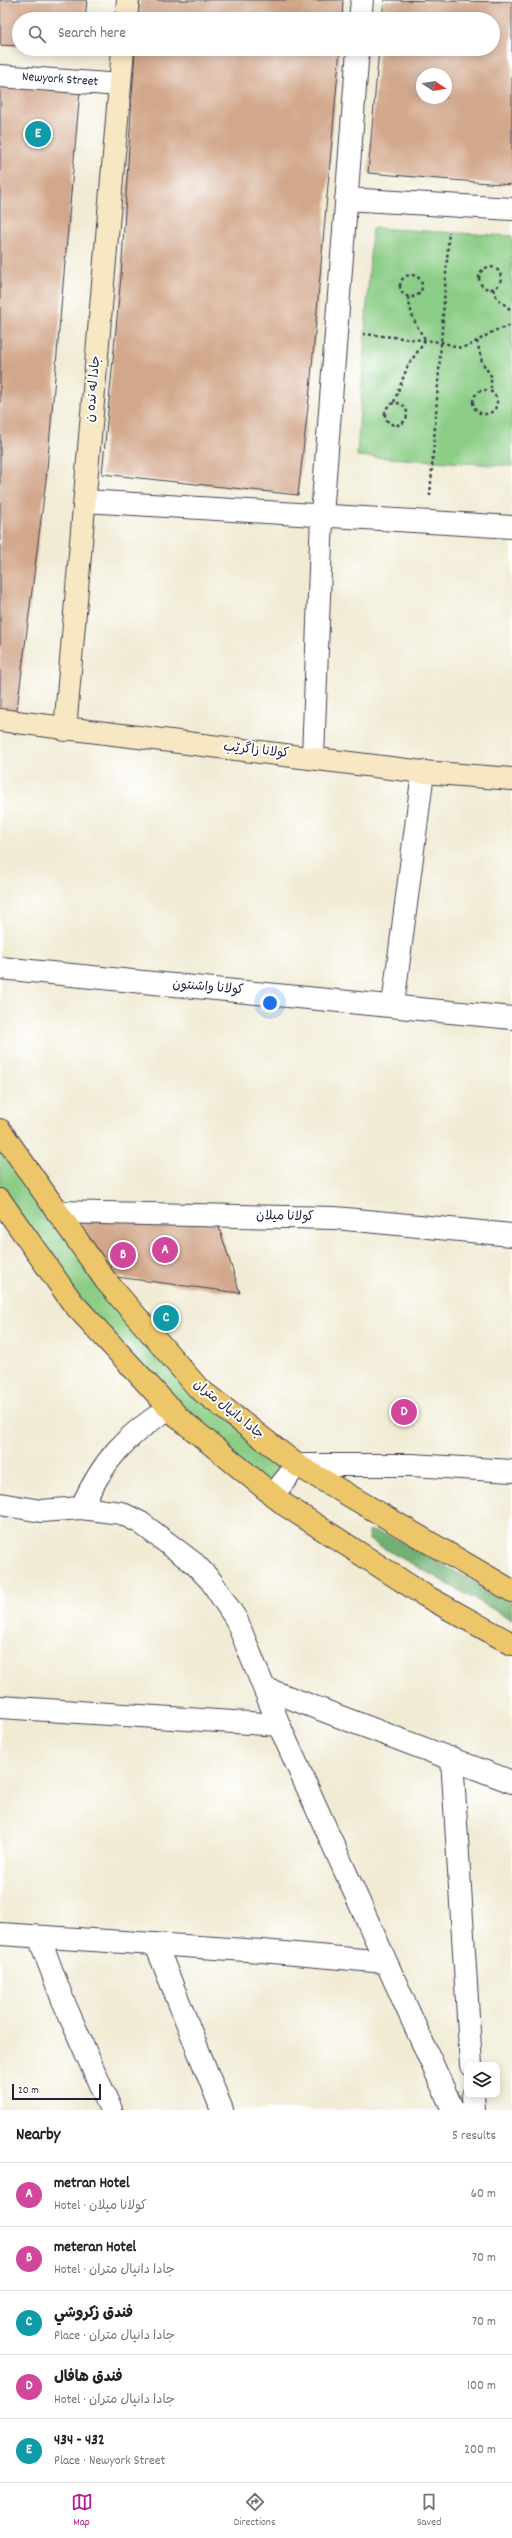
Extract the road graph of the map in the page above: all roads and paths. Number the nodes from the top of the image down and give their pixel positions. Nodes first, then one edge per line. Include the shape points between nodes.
1 (128, 0) edge
2 (362, 0) edge
3 (127, 12) edge
4 (361, 12) edge
5 (122, 56) edge
6 (357, 56) edge
7 (0, 76) edge
8 (120, 85) junction
9 (346, 199) junction
10 (450, 205) junction
11 (512, 209) edge
12 (493, 289) junction
13 (408, 297) junction
14 (512, 311) edge
15 (512, 325) edge
16 (335, 331) junction
17 (426, 340) junction
18 (477, 341) junction
19 (441, 342) junction
20 (491, 391) junction
21 (394, 402) junction
22 (85, 501) junction
23 (322, 515) junction
24 (429, 523) junction
25 (512, 527) edge
26 (0, 720) edge
27 (65, 730) junction
28 (313, 757) junction
29 (423, 772) junction
30 (512, 779) edge
31 (0, 968) edge
32 (393, 1005) junction
33 (512, 1018) edge
34 (0, 1130) edge
35 (0, 1200) edge
36 (57, 1212) junction
37 (512, 1235) edge
38 (170, 1408) junction
39 (297, 1465) junction
40 (512, 1471) edge
41 (273, 1495) junction
42 (0, 1504) edge
43 (81, 1508) junction
44 (512, 1591) edge
45 (512, 1644) edge
46 (264, 1688) junction
47 (0, 1707) edge
48 (279, 1725) junction
49 (452, 1758) junction
50 (512, 1782) edge
51 (0, 1934) edge
52 (39, 1937) junction
53 (156, 1945) junction
54 (385, 1962) junction
55 (471, 2062) edge
56 (473, 2098) edge
57 (111, 2110) edge
58 (222, 2110) edge
59 (453, 2110) edge
60 (474, 2110) edge

1 - 3 street
2 - 4 street
5 - 8 street, جادا له نده ن
6 - 9 street
7 - 8 street, Newyork Street
8 - 22 street, جادا له نده ن
9 - 10 street
9 - 16 street
10 - 11 street
10 - 19 path
12 - 12 path via 499,285 501,276 498,270 488,267 480,274 480,281 486,289
12 - 14 path via 498,298
13 - 13 path via 415,296 422,289 421,282 413,275 406,276 400,285 402,293
13 - 17 path via 410,313
15 - 18 path via 494,331
16 - 17 path
16 - 23 street
17 - 19 path
17 - 21 path via 408,365
18 - 19 path via 461,348
18 - 20 path via 482,362 491,376
19 - 24 path
20 - 20 path via 483,389 474,398 474,406 479,412 486,414 496,408 497,396
21 - 21 path via 386,409 384,416 391,424 399,425 406,417 406,409 402,404
22 - 23 street
22 - 27 street, جادا له نده ن
23 - 24 street
23 - 28 street
24 - 25 street
26 - 27 street, كولانا زاگرێب
27 - 28 street, كولانا زاگرێب
28 - 29 street, كولانا زاگرێب
29 - 30 street, كولانا زاگرێب
29 - 32 street
31 - 32 street, كولانا واشنتون
32 - 33 street, كولانا واشنتون
34 - 36 main road, جادا دانيال متران
35 - 38 main road via 72,1302
36 - 37 street, كولانا ميلان via 335,1218
36 - 39 main road, جادا دانيال متران via 106,1281 198,1388
38 - 41 main road
38 - 43 street via 146,1422 107,1460
39 - 40 street via 412,1465
39 - 41 street
39 - 44 main road, جادا دانيال متران
41 - 45 main road via 424,1595
42 - 43 street via 41,1511
43 - 46 street via 121,1514 141,1523 195,1564 211,1581 236,1619
46 - 48 street
46 - 49 street
47 - 48 street
48 - 54 street
49 - 50 street
49 - 55 street
51 - 52 street
52 - 53 street
52 - 57 street via 62,1998
53 - 54 street
53 - 58 street
54 - 59 street
56 - 60 street

